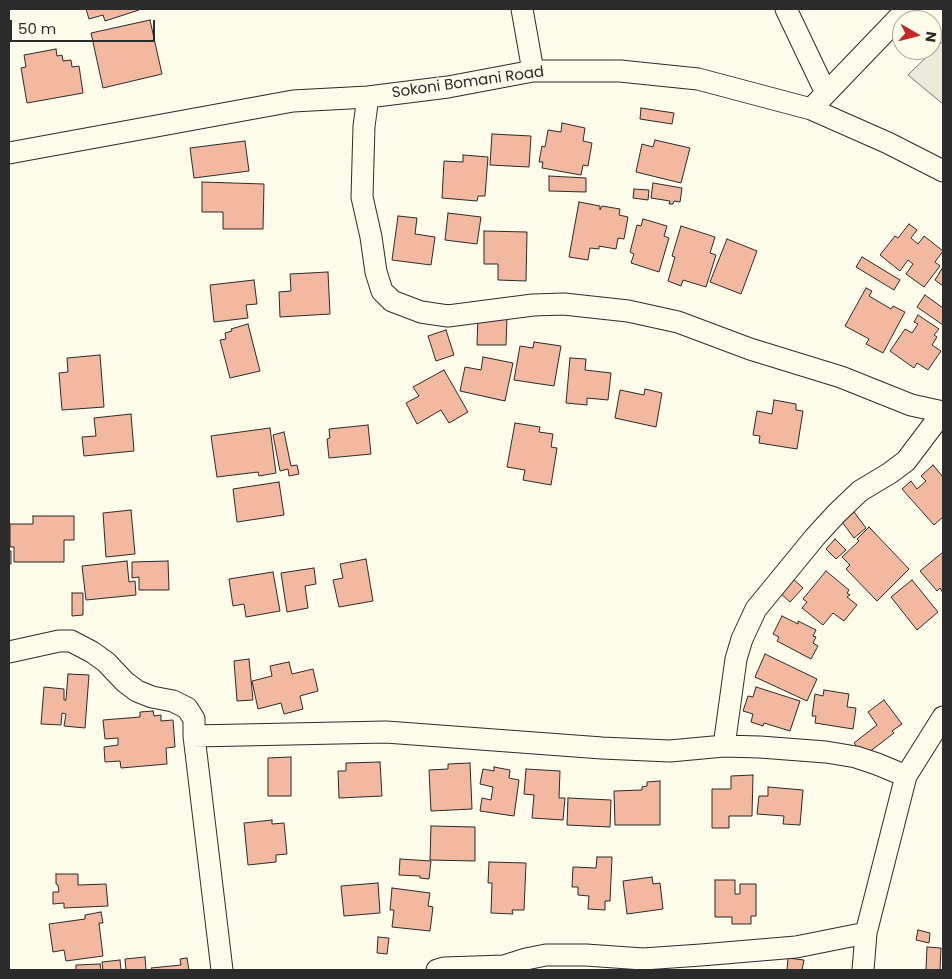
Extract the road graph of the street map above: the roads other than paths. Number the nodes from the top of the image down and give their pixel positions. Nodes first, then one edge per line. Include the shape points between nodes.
1 (522, 9) edge
2 (786, 9) edge
3 (907, 9) edge
4 (533, 71) junction
5 (826, 93) junction
6 (368, 97) junction
7 (811, 109) junction
8 (9, 153) edge
9 (943, 171) edge
10 (943, 412) edge
11 (9, 652) edge
12 (943, 717) edge
13 (194, 736) junction
14 (724, 746) junction
15 (906, 776) junction
16 (866, 933) junction
17 (222, 970) edge
18 (436, 970) edge
19 (863, 970) edge

1 - 4 street
2 - 5 street
3 - 5 street
4 - 6 street, Sokoni Bomani Road via 448,87
4 - 7 street, Sokoni Bomani Road via 620,71 698,79
5 - 7 street
6 - 8 street, Sokoni Bomani Road via 293,101
6 - 10 street via 362,197 376,272 382,291 392,301 421,312 448,316 556,304 628,311 678,322 750,349 841,377 911,405
7 - 9 street, Sokoni Bomani Road
10 - 14 street via 906,460 860,491 831,519 756,609 736,659
11 - 13 street via 71,641 106,662 137,691 187,708 194,719
12 - 15 street
13 - 14 street via 386,732 670,751
13 - 17 street
14 - 15 street via 826,752 856,757
15 - 16 street
16 - 18 street via 796,946 702,955 643,959 546,955 504,966
16 - 19 street

